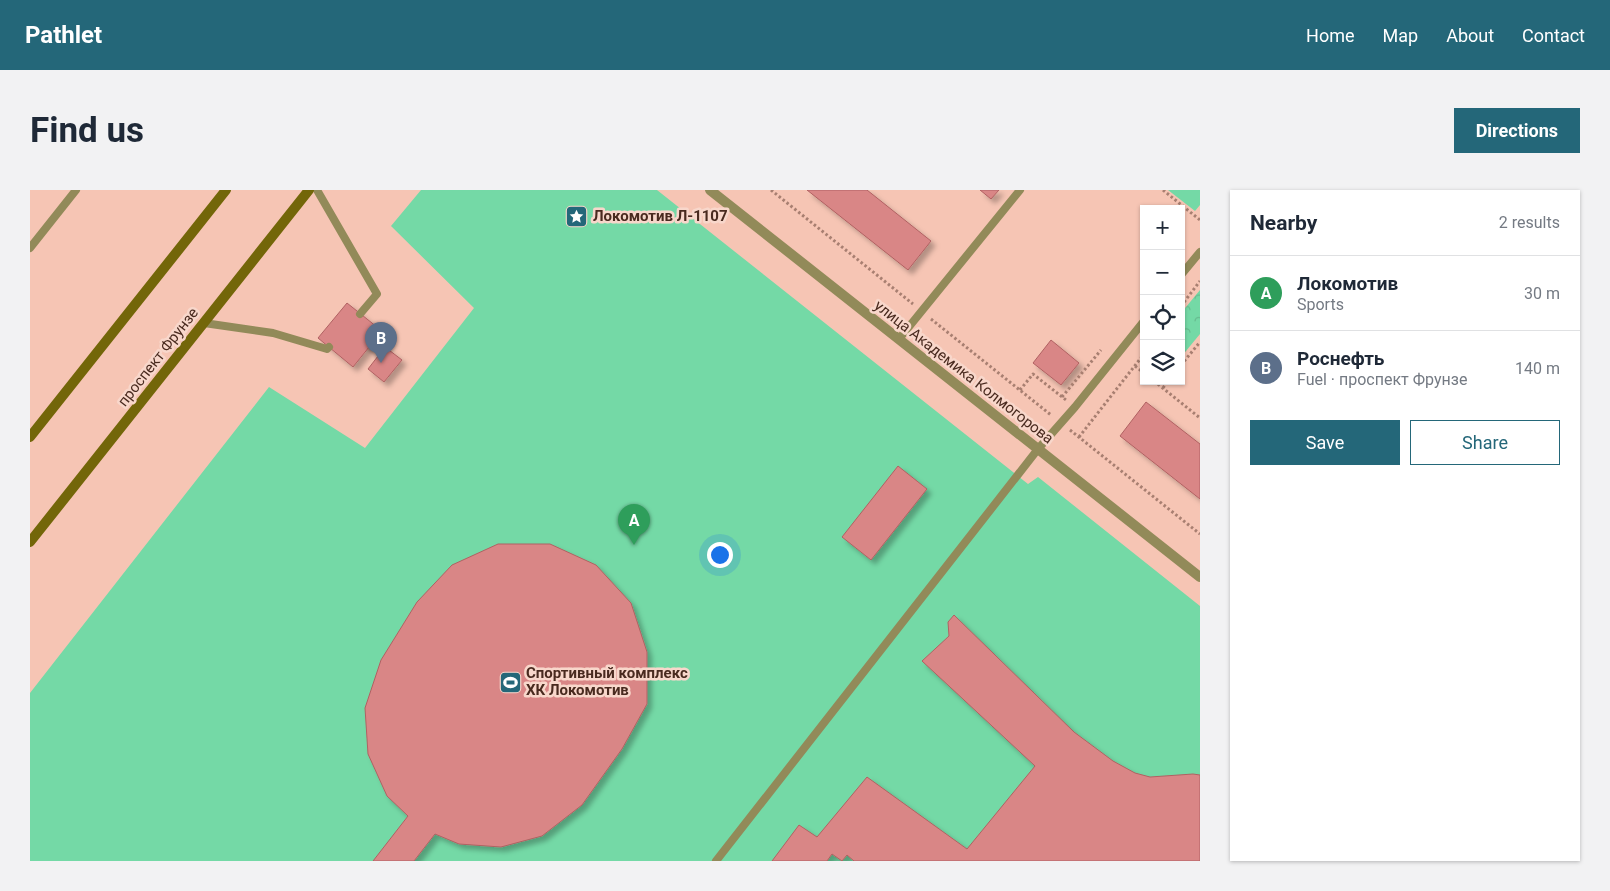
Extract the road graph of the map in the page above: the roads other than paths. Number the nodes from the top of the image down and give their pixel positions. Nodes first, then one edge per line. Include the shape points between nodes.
1 (76, 190) edge
2 (226, 190) edge
3 (309, 190) edge
4 (317, 190) edge
5 (710, 190) edge
6 (1020, 190) edge
7 (31, 246) edge
8 (1200, 252) edge
9 (1185, 270) edge
10 (360, 314) dead end
11 (204, 323) junction
12 (1140, 326) edge
13 (899, 339) junction
14 (329, 348) dead end
15 (30, 437) edge
16 (1038, 449) junction
17 (30, 542) edge
18 (1200, 577) edge
19 (716, 861) edge

1 - 7 lane
2 - 15 main road
3 - 11 main road, проспект Фрунзе
4 - 10 lane via 377,294
5 - 13 street, улица Академика Колмогорова
6 - 13 lane
8 - 9 lane
11 - 14 lane via 273,333
11 - 17 main road, проспект Фрунзе
12 - 16 lane
13 - 16 street, улица Академика Колмогорова
16 - 18 street, улица Академика Колмогорова
16 - 19 lane

